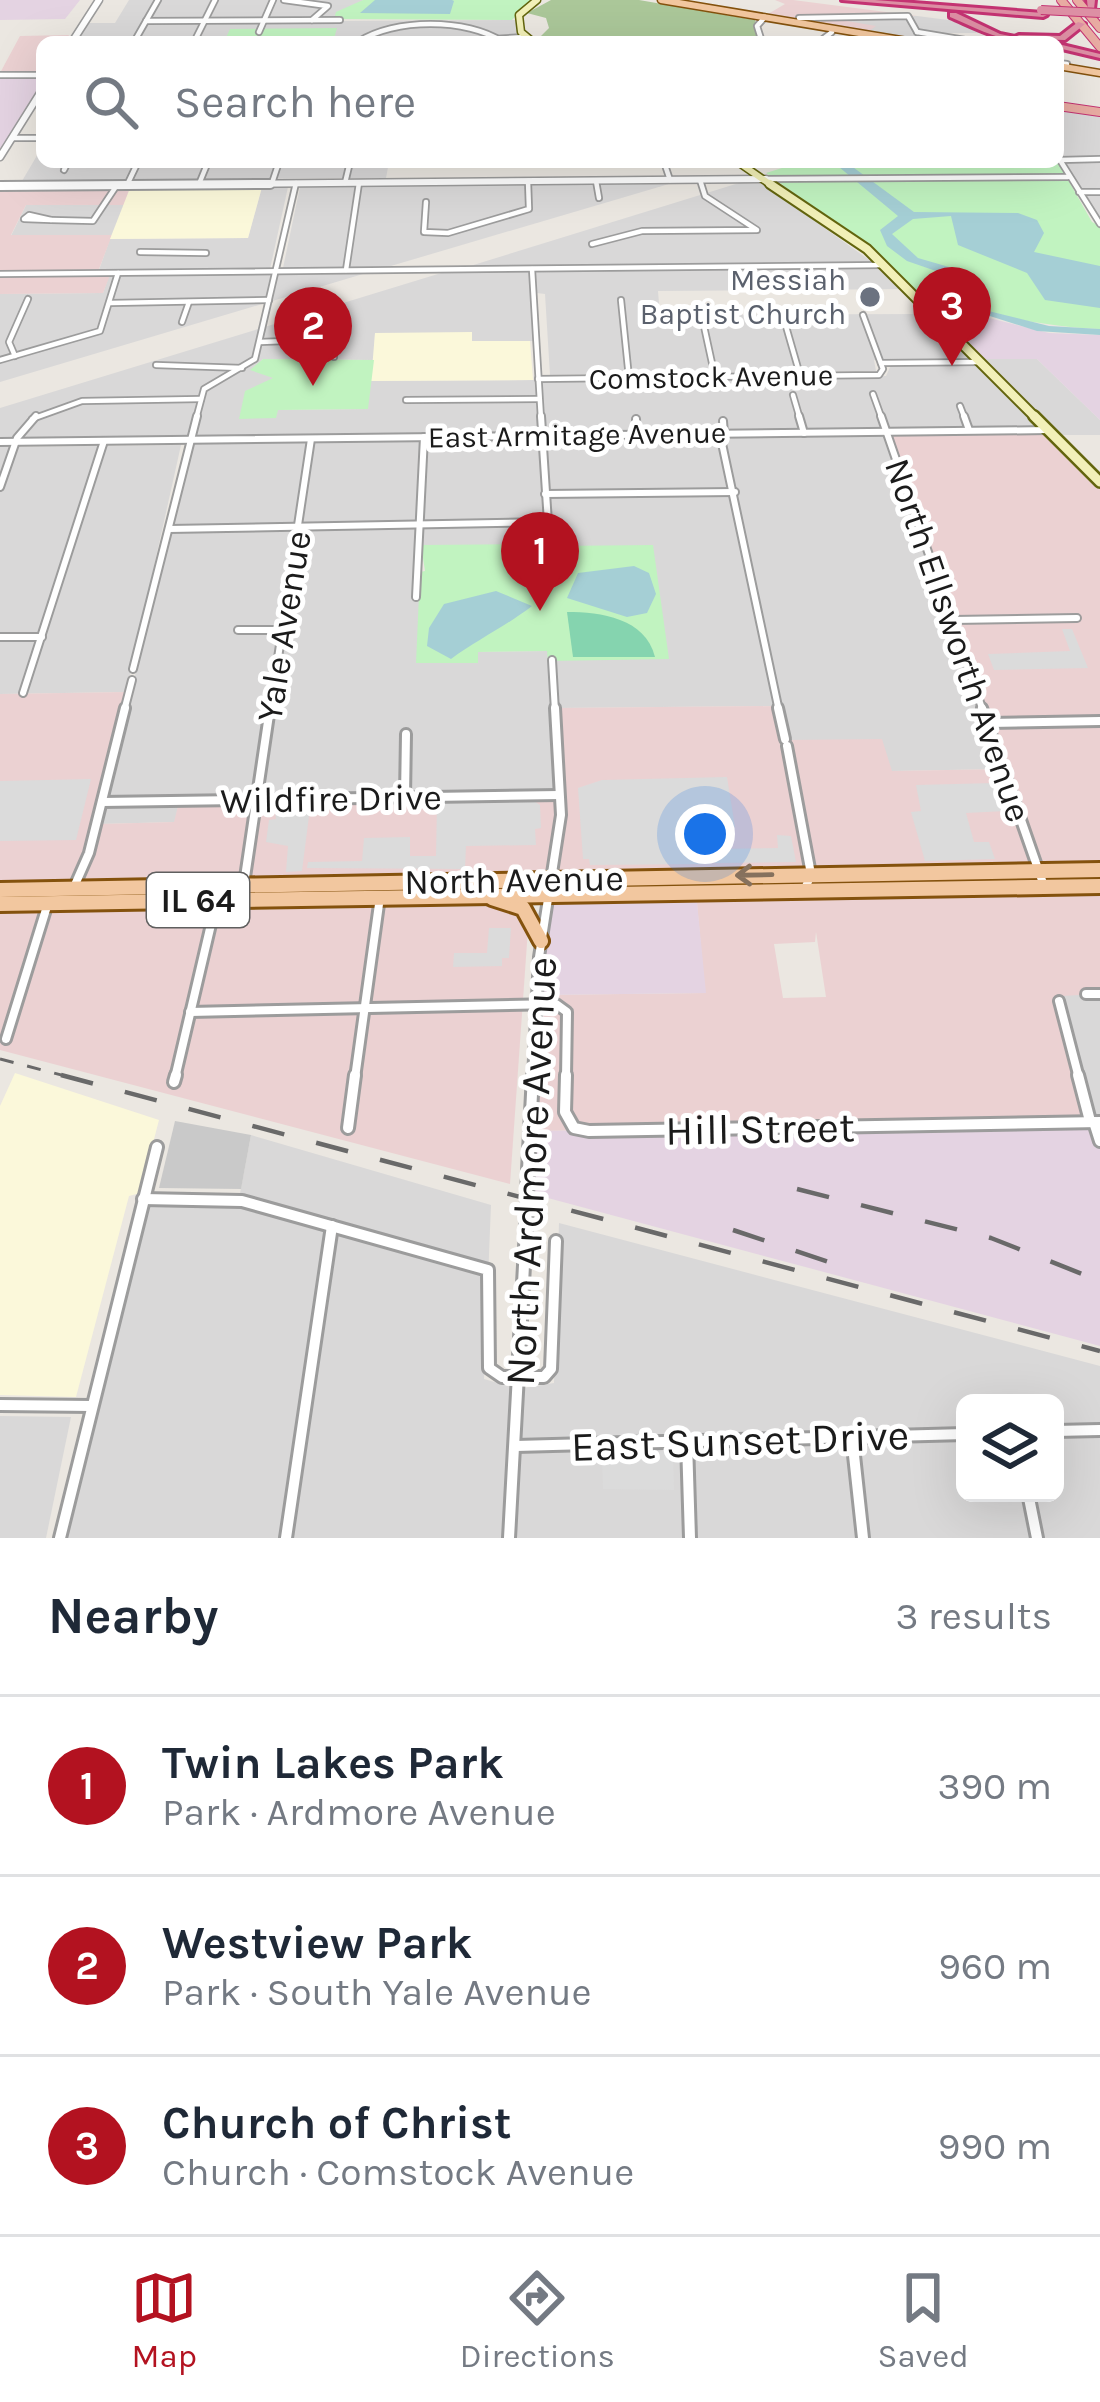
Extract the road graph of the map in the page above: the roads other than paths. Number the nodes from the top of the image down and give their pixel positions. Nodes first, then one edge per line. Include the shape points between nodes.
1 (99, 0) edge
2 (158, 0) edge
3 (215, 0) edge
4 (273, 0) edge
5 (284, 0) edge
6 (541, 0) edge
7 (644, 0) edge
8 (661, 0) edge
9 (848, 0) edge
10 (888, 0) edge
11 (971, 0) edge
12 (1075, 2) edge
13 (689, 6) junction
14 (1038, 12) junction
15 (799, 18) dead end
16 (763, 19) junction
17 (1100, 19) edge
18 (264, 20) junction
19 (312, 20) junction
20 (340, 20) dead end
21 (146, 21) junction
22 (204, 21) junction
23 (1082, 24) junction
24 (362, 28) dead end
25 (259, 32) dead end
26 (370, 32) junction
27 (832, 32) junction
28 (918, 33) junction
29 (959, 33) dead end
30 (76, 36) edge
31 (137, 36) edge
32 (197, 36) edge
33 (365, 36) edge
34 (494, 36) edge
35 (525, 36) edge
36 (760, 36) edge
37 (827, 36) edge
38 (857, 36) edge
39 (869, 36) edge
40 (914, 36) edge
41 (938, 36) edge
42 (998, 36) edge
43 (1015, 36) edge
44 (1064, 36) edge
45 (1100, 42) edge
46 (1064, 47) edge
47 (1100, 56) edge
48 (1064, 66) edge
49 (1100, 74) edge
50 (0, 75) edge
51 (36, 75) edge
52 (36, 102) edge
53 (1064, 106) edge
54 (1100, 109) edge
55 (12, 138) junction
56 (36, 138) edge
57 (0, 157) edge
58 (1064, 158) edge
59 (1100, 160) edge
60 (133, 168) edge
61 (206, 168) edge
62 (277, 168) edge
63 (349, 168) edge
64 (666, 168) edge
65 (748, 168) edge
66 (1064, 168) edge
67 (1068, 177) junction
68 (766, 179) junction
69 (670, 180) junction
70 (700, 180) junction
71 (528, 181) junction
72 (596, 181) junction
73 (359, 182) junction
74 (272, 183) junction
75 (296, 183) junction
76 (345, 183) junction
77 (199, 184) junction
78 (122, 185) junction
79 (0, 186) edge
80 (1078, 192) junction
81 (1100, 192) edge
82 (599, 198) dead end
83 (425, 202) dead end
84 (488, 213) dead end
85 (500, 219) junction
86 (673, 219) dead end
87 (50, 220) dead end
88 (1099, 224) edge
89 (674, 231) junction
90 (592, 244) dead end
91 (140, 252) dead end
92 (206, 253) dead end
93 (168, 255) junction
94 (884, 265) junction
95 (532, 269) junction
96 (346, 271) junction
97 (162, 272) junction
98 (277, 272) junction
99 (118, 273) junction
100 (0, 274) edge
101 (28, 299) dead end
102 (269, 300) junction
103 (621, 300) dead end
104 (110, 302) junction
105 (189, 302) junction
106 (863, 315) dead end
107 (702, 316) dead end
108 (783, 316) dead end
109 (182, 322) dead end
110 (260, 342) junction
111 (15, 356) junction
112 (334, 357) dead end
113 (0, 360) edge
114 (982, 362) junction
115 (881, 363) junction
116 (156, 365) dead end
117 (242, 368) junction
118 (800, 375) junction
119 (715, 377) junction
120 (629, 378) junction
121 (538, 379) junction
122 (873, 394) dead end
123 (793, 395) dead end
124 (201, 399) junction
125 (539, 399) junction
126 (406, 400) dead end
127 (960, 406) dead end
128 (636, 418) dead end
129 (723, 421) dead end
130 (1051, 430) junction
131 (970, 431) junction
132 (886, 432) junction
133 (803, 433) junction
134 (637, 434) junction
135 (722, 434) junction
136 (424, 436) junction
137 (539, 436) junction
138 (311, 439) junction
139 (190, 440) junction
140 (104, 441) junction
141 (0, 442) edge
142 (17, 442) junction
143 (1100, 482) edge
144 (0, 487) edge
145 (734, 492) junction
146 (545, 494) junction
147 (548, 522) junction
148 (419, 526) junction
149 (298, 527) junction
150 (169, 529) junction
151 (549, 538) dead end
152 (416, 598) dead end
153 (1077, 618) dead end
154 (953, 620) junction
155 (238, 630) dead end
156 (282, 630) junction
157 (42, 637) junction
158 (0, 638) edge
159 (552, 660) dead end
160 (133, 669) dead end
161 (132, 680) dead end
162 (23, 693) dead end
163 (1100, 721) edge
164 (989, 723) junction
165 (406, 734) dead end
166 (559, 795) junction
167 (405, 796) junction
168 (256, 800) junction
169 (103, 802) junction
170 (1039, 870) junction
171 (1100, 870) edge
172 (811, 874) junction
173 (244, 884) junction
174 (550, 886) junction
175 (1044, 886) junction
176 (1100, 886) edge
177 (74, 889) junction
178 (0, 890) edge
179 (805, 890) junction
180 (479, 895) junction
181 (380, 896) junction
182 (217, 899) junction
183 (48, 902) junction
184 (0, 904) edge
185 (541, 941) junction
186 (1086, 994) dead end
187 (1100, 994) edge
188 (1059, 1001) dead end
189 (536, 1004) junction
190 (366, 1008) junction
191 (190, 1012) junction
192 (6, 1039) dead end
193 (174, 1082) dead end
194 (1095, 1122) edge
195 (348, 1127) dead end
196 (1100, 1141) edge
197 (157, 1147) dead end
198 (143, 1199) junction
199 (332, 1226) junction
200 (556, 1240) dead end
201 (519, 1378) junction
202 (0, 1405) edge
203 (92, 1406) junction
204 (1100, 1430) edge
205 (1064, 1431) edge
206 (956, 1434) edge
207 (852, 1437) junction
208 (687, 1442) junction
209 (516, 1446) junction
210 (1030, 1502) edge
211 (60, 1538) edge
212 (286, 1538) edge
213 (509, 1538) edge
214 (690, 1538) edge
215 (863, 1538) edge
216 (1037, 1538) edge

1 - 30 street
2 - 21 street
3 - 22 street
4 - 18 street
5 - 19 street via 328,6
6 - 35 main road via 520,16
7 - 13 main road
8 - 13 main road
9 - 14 highway
9 - 42 highway via 949,14
10 - 14 highway
11 - 14 highway
12 - 17 highway
12 - 17 highway
12 - 23 highway
12 - 45 highway
13 - 16 main road
14 - 17 highway, bridge
14 - 43 highway via 994,26
15 - 28 street via 908,16
16 - 27 main road
16 - 36 street
16 - 39 main road
18 - 19 street
18 - 22 street
18 - 25 street
19 - 20 street
21 - 22 street
21 - 31 street
22 - 32 street
23 - 44 highway
23 - 45 highway
24 - 26 street
26 - 33 street
26 - 34 street via 478,28
27 - 37 street
27 - 38 main road
28 - 29 street
28 - 40 street
28 - 41 street
46 - 47 highway
48 - 49 main road
50 - 51 street
52 - 55 street
53 - 54 highway
55 - 56 street
55 - 57 street
58 - 59 street
60 - 78 street
61 - 77 street
62 - 74 street
63 - 76 street
64 - 69 street
65 - 68 main road
66 - 67 street
67 - 68 street
67 - 80 street
68 - 70 street
68 - 94 main road
69 - 70 street
69 - 72 street
70 - 89 street via 705,196 757,230
71 - 72 street
71 - 73 street
71 - 85 street via 530,209
72 - 82 street
73 - 76 street
73 - 96 street
74 - 75 street
74 - 77 street
75 - 76 street
75 - 98 street
77 - 78 street
78 - 79 street
78 - 87 street via 93,221
80 - 81 street
80 - 88 street
83 - 85 street via 425,234
84 - 85 street
86 - 89 street
89 - 90 street
91 - 93 street
92 - 93 street
93 - 97 street
94 - 95 street
94 - 114 main road
95 - 96 street
95 - 121 street
96 - 98 street
97 - 98 street
97 - 99 street
98 - 102 street
99 - 100 street
99 - 104 street
101 - 111 street via 9,342
102 - 105 street
102 - 110 street
103 - 120 street
104 - 105 street
104 - 111 street via 100,331
105 - 109 street
106 - 115 street
107 - 119 street
108 - 118 street
110 - 112 street via 336,326
110 - 117 street
111 - 113 street
114 - 115 street, Comstock Avenue
114 - 130 main road
115 - 118 street, Comstock Avenue via 884,373
116 - 117 street
117 - 124 street via 208,383
118 - 119 street, Comstock Avenue
119 - 120 street, Comstock Avenue
120 - 121 street, Comstock Avenue
121 - 125 street
122 - 132 street, North Ellsworth Avenue
123 - 133 street
124 - 139 street
124 - 142 street via 65,405 31,420
125 - 126 street
125 - 137 street
127 - 131 street
128 - 134 street
129 - 135 street
130 - 131 street, East Armitage Avenue
130 - 143 main road
131 - 132 street, East Armitage Avenue
132 - 133 street, East Armitage Avenue
132 - 154 street, North Ellsworth Avenue
133 - 135 street, East Armitage Avenue
134 - 135 street, East Armitage Avenue
134 - 137 street, East Armitage Avenue
135 - 145 street
136 - 137 street, East Armitage Avenue
136 - 138 street, East Armitage Avenue
136 - 148 street
137 - 146 street
138 - 139 street, East Armitage Avenue
138 - 149 street, Yale Avenue
139 - 140 street, East Armitage Avenue
139 - 150 street
140 - 142 street, East Armitage Avenue
140 - 157 street
141 - 142 street, East Armitage Avenue
142 - 144 street
145 - 146 street
145 - 172 street
146 - 147 street
147 - 148 street
147 - 151 street
148 - 149 street
148 - 152 street
149 - 150 street
149 - 156 street, Yale Avenue
150 - 160 street
153 - 154 street
154 - 164 street, North Ellsworth Avenue
155 - 156 street
156 - 168 street, Yale Avenue
157 - 158 street
157 - 162 street
159 - 166 street, North Ardmore Avenue
161 - 169 street
163 - 164 street
164 - 170 street, North Ellsworth Avenue
165 - 167 street
166 - 167 street, Wildfire Drive
166 - 174 street, North Ardmore Avenue
167 - 168 street, Wildfire Drive
168 - 169 street, Wildfire Drive
168 - 173 street, Yale Avenue
169 - 177 street
170 - 171 main road, North Avenue / IL 64
170 - 172 main road, North Avenue / IL 64
170 - 175 street, North Ellsworth Avenue
172 -> 174 main road, North Avenue / IL 64
172 - 179 street
173 - 174 main road, North Avenue / IL 64
173 - 177 main road, North Avenue / IL 64
174 - 179 main road, North Avenue / IL 64
174 - 180 main road, North Avenue / IL 64
174 - 185 street, North Ardmore Avenue
175 - 176 main road, IL 64
175 - 179 main road, North Avenue / IL 64
177 - 178 main road, North Avenue / IL 64
180 - 181 main road, North Avenue / IL 64
180 - 185 main road via 524,908
181 - 182 main road, North Avenue / IL 64
181 - 190 street
182 - 183 main road, North Avenue / IL 64
182 - 191 street
183 - 184 main road, North Avenue / IL 64
183 - 192 street
185 - 189 street, North Ardmore Avenue
186 - 187 street
188 - 194 street
189 - 190 street
189 - 194 street, Hill Street via 567,1012 565,1112 574,1128
189 - 201 street, North Ardmore Avenue, bridge
190 - 191 street
190 - 195 street
191 - 193 street
194 - 196 street
197 - 198 street
198 - 199 street via 242,1201
198 - 203 street
199 - 201 street via 488,1270 489,1368
199 - 212 street
200 - 201 street via 551,1369
201 - 209 street, North Ardmore Avenue
202 - 203 street
203 - 211 street
204 - 205 street
206 - 207 street, East Sunset Drive
207 - 208 street, East Sunset Drive
207 - 215 street
208 - 209 street, East Sunset Drive
208 - 214 street
209 - 213 street, North Ardmore Avenue
210 - 216 street

